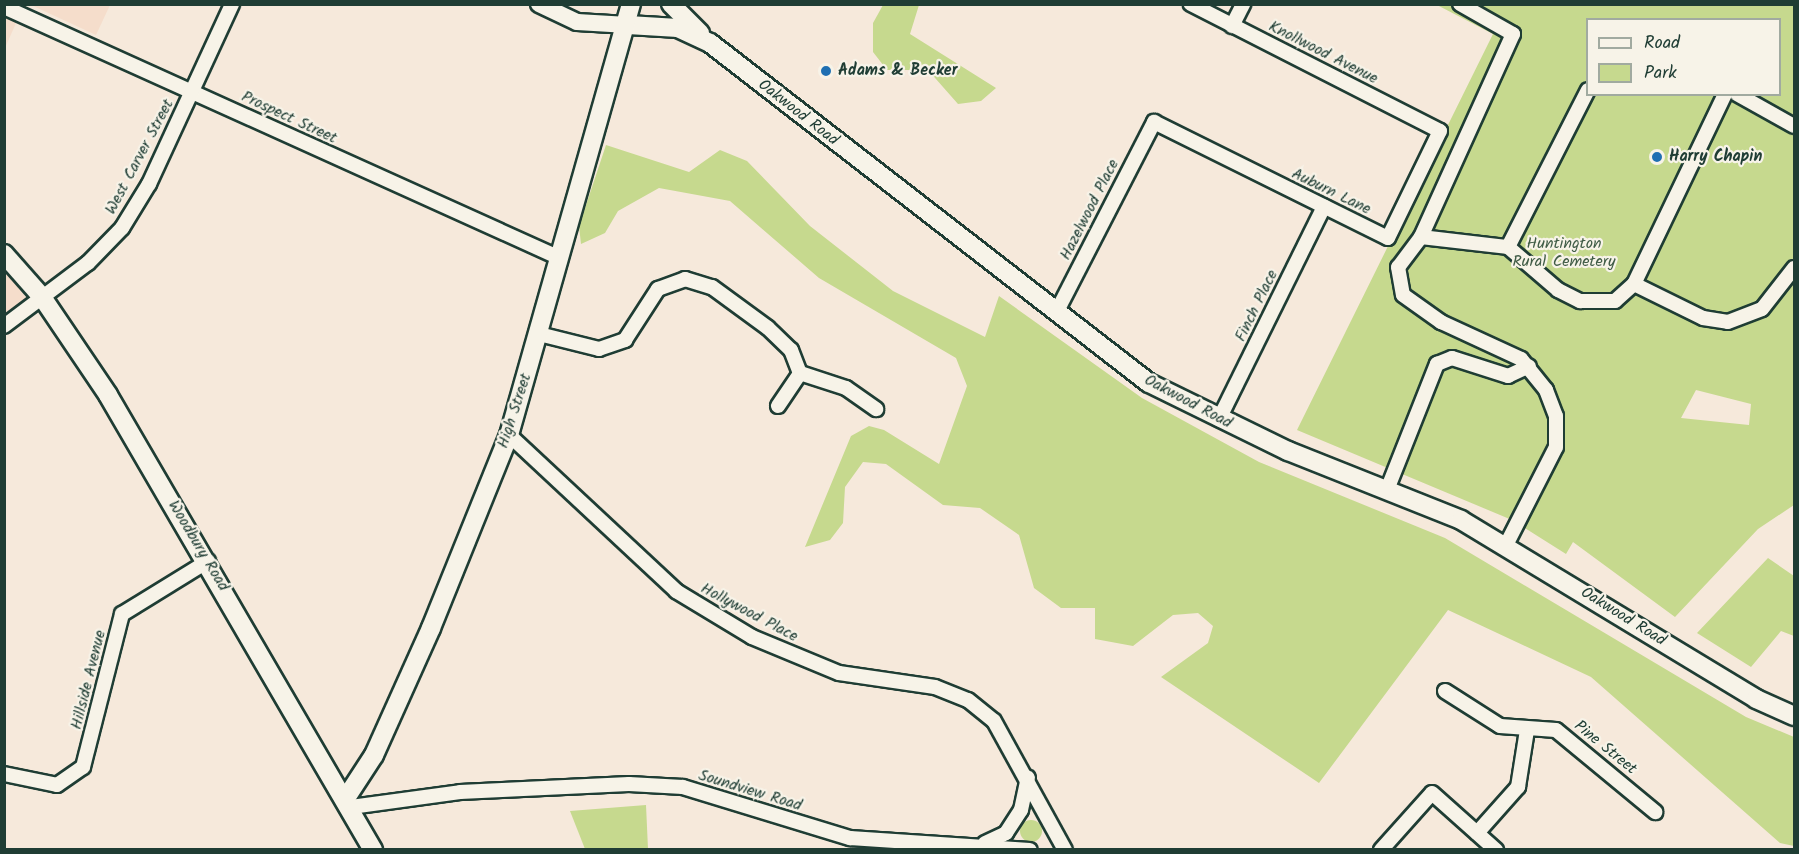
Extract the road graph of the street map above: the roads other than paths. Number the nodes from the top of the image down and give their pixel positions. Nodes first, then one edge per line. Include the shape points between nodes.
1 (232, 4) edge
2 (539, 4) edge
3 (631, 4) edge
4 (671, 4) edge
5 (1191, 4) edge
6 (1243, 4) edge
7 (1460, 4) edge
8 (4, 8) edge
9 (628, 25) junction
10 (1232, 26) junction
11 (710, 43) junction
12 (192, 92) junction
13 (1586, 92) edge
14 (1724, 96) edge
15 (1741, 96) edge
16 (1154, 122) joint
17 (1794, 126) edge
18 (1440, 131) joint
19 (1324, 207) junction
20 (1421, 237) junction
21 (1508, 247) junction
22 (4, 254) edge
23 (560, 258) junction
24 (1794, 268) edge
25 (1634, 284) junction
26 (42, 297) junction
27 (1056, 313) junction
28 (4, 326) edge
29 (539, 334) junction
30 (1529, 366) junction
31 (800, 373) junction
32 (778, 406) dead end
33 (876, 410) dead end
34 (1219, 419) junction
35 (509, 435) junction
36 (1387, 490) junction
37 (1506, 545) junction
38 (208, 561) junction
39 (1445, 691) dead end
40 (1794, 716) edge
41 (1527, 730) junction
42 (4, 774) edge
43 (1028, 778) junction
44 (348, 802) junction
45 (1655, 812) dead end
46 (1477, 832) junction
47 (985, 843) junction
48 (374, 849) edge
49 (1030, 849) edge
50 (1065, 849) edge
51 (1381, 849) edge
52 (1496, 849) edge

1 - 12 street, West Carver Street
2 - 9 street via 577,22
3 - 9 main road, High Street
4 - 11 main road
5 - 10 street, Knollwood Avenue
6 - 10 street
7 - 20 street via 1515,30
8 - 12 street, Prospect Street
9 - 11 main road, Oakwood Road via 678,28
9 - 23 main road, High Street
10 - 18 street, Knollwood Avenue
11 - 27 main road, Oakwood Road
12 - 23 street, Prospect Street
12 - 26 street, West Carver Street via 122,228
13 - 21 street
14 - 25 street
15 - 17 street
16 - 19 street, Auburn Lane
16 - 27 street, Hazelwood Place
18 - 19 street, Auburn Lane via 1388,238
19 - 34 street, Finch Place
20 - 21 street
20 - 30 street via 1398,267 1403,295 1441,322
21 - 25 street via 1558,290 1580,301 1615,301
22 - 26 main road, Woodbury Road
23 - 29 main road, High Street
24 - 25 street via 1762,309 1728,322 1703,318
26 - 28 street, West Carver Street
26 - 38 main road, Woodbury Road
27 - 34 main road, Oakwood Road via 1149,382
29 - 31 street via 599,349 625,339 658,289 685,279 712,287 768,328 791,350
29 - 35 main road, High Street
30 - 36 street via 1508,376 1452,358 1437,364
30 - 37 street via 1554,409 1556,447
31 - 32 street
31 - 33 street via 846,388
34 - 36 main road, Oakwood Road
35 - 43 street, Hollywood Place via 695,604 752,637 839,673 935,687 968,700 994,722
35 - 44 main road, High Street via 432,628
36 - 37 main road, Oakwood Road
37 - 40 main road, Oakwood Road via 1756,699
38 - 42 street, Hillside Avenue via 122,614 83,767 57,785
38 - 44 main road, Woodbury Road
39 - 41 street, Pine Street via 1500,726
41 - 45 street, Pine Street via 1556,730
41 - 46 street via 1518,787
43 - 47 street via 1022,810 1006,833
43 - 50 street, Hollywood Place
44 - 47 street, Soundview Road via 629,784 694,790 850,838
44 - 48 main road, Woodbury Road
46 - 51 street via 1432,793
46 - 52 street
47 - 49 street, Soundview Road

